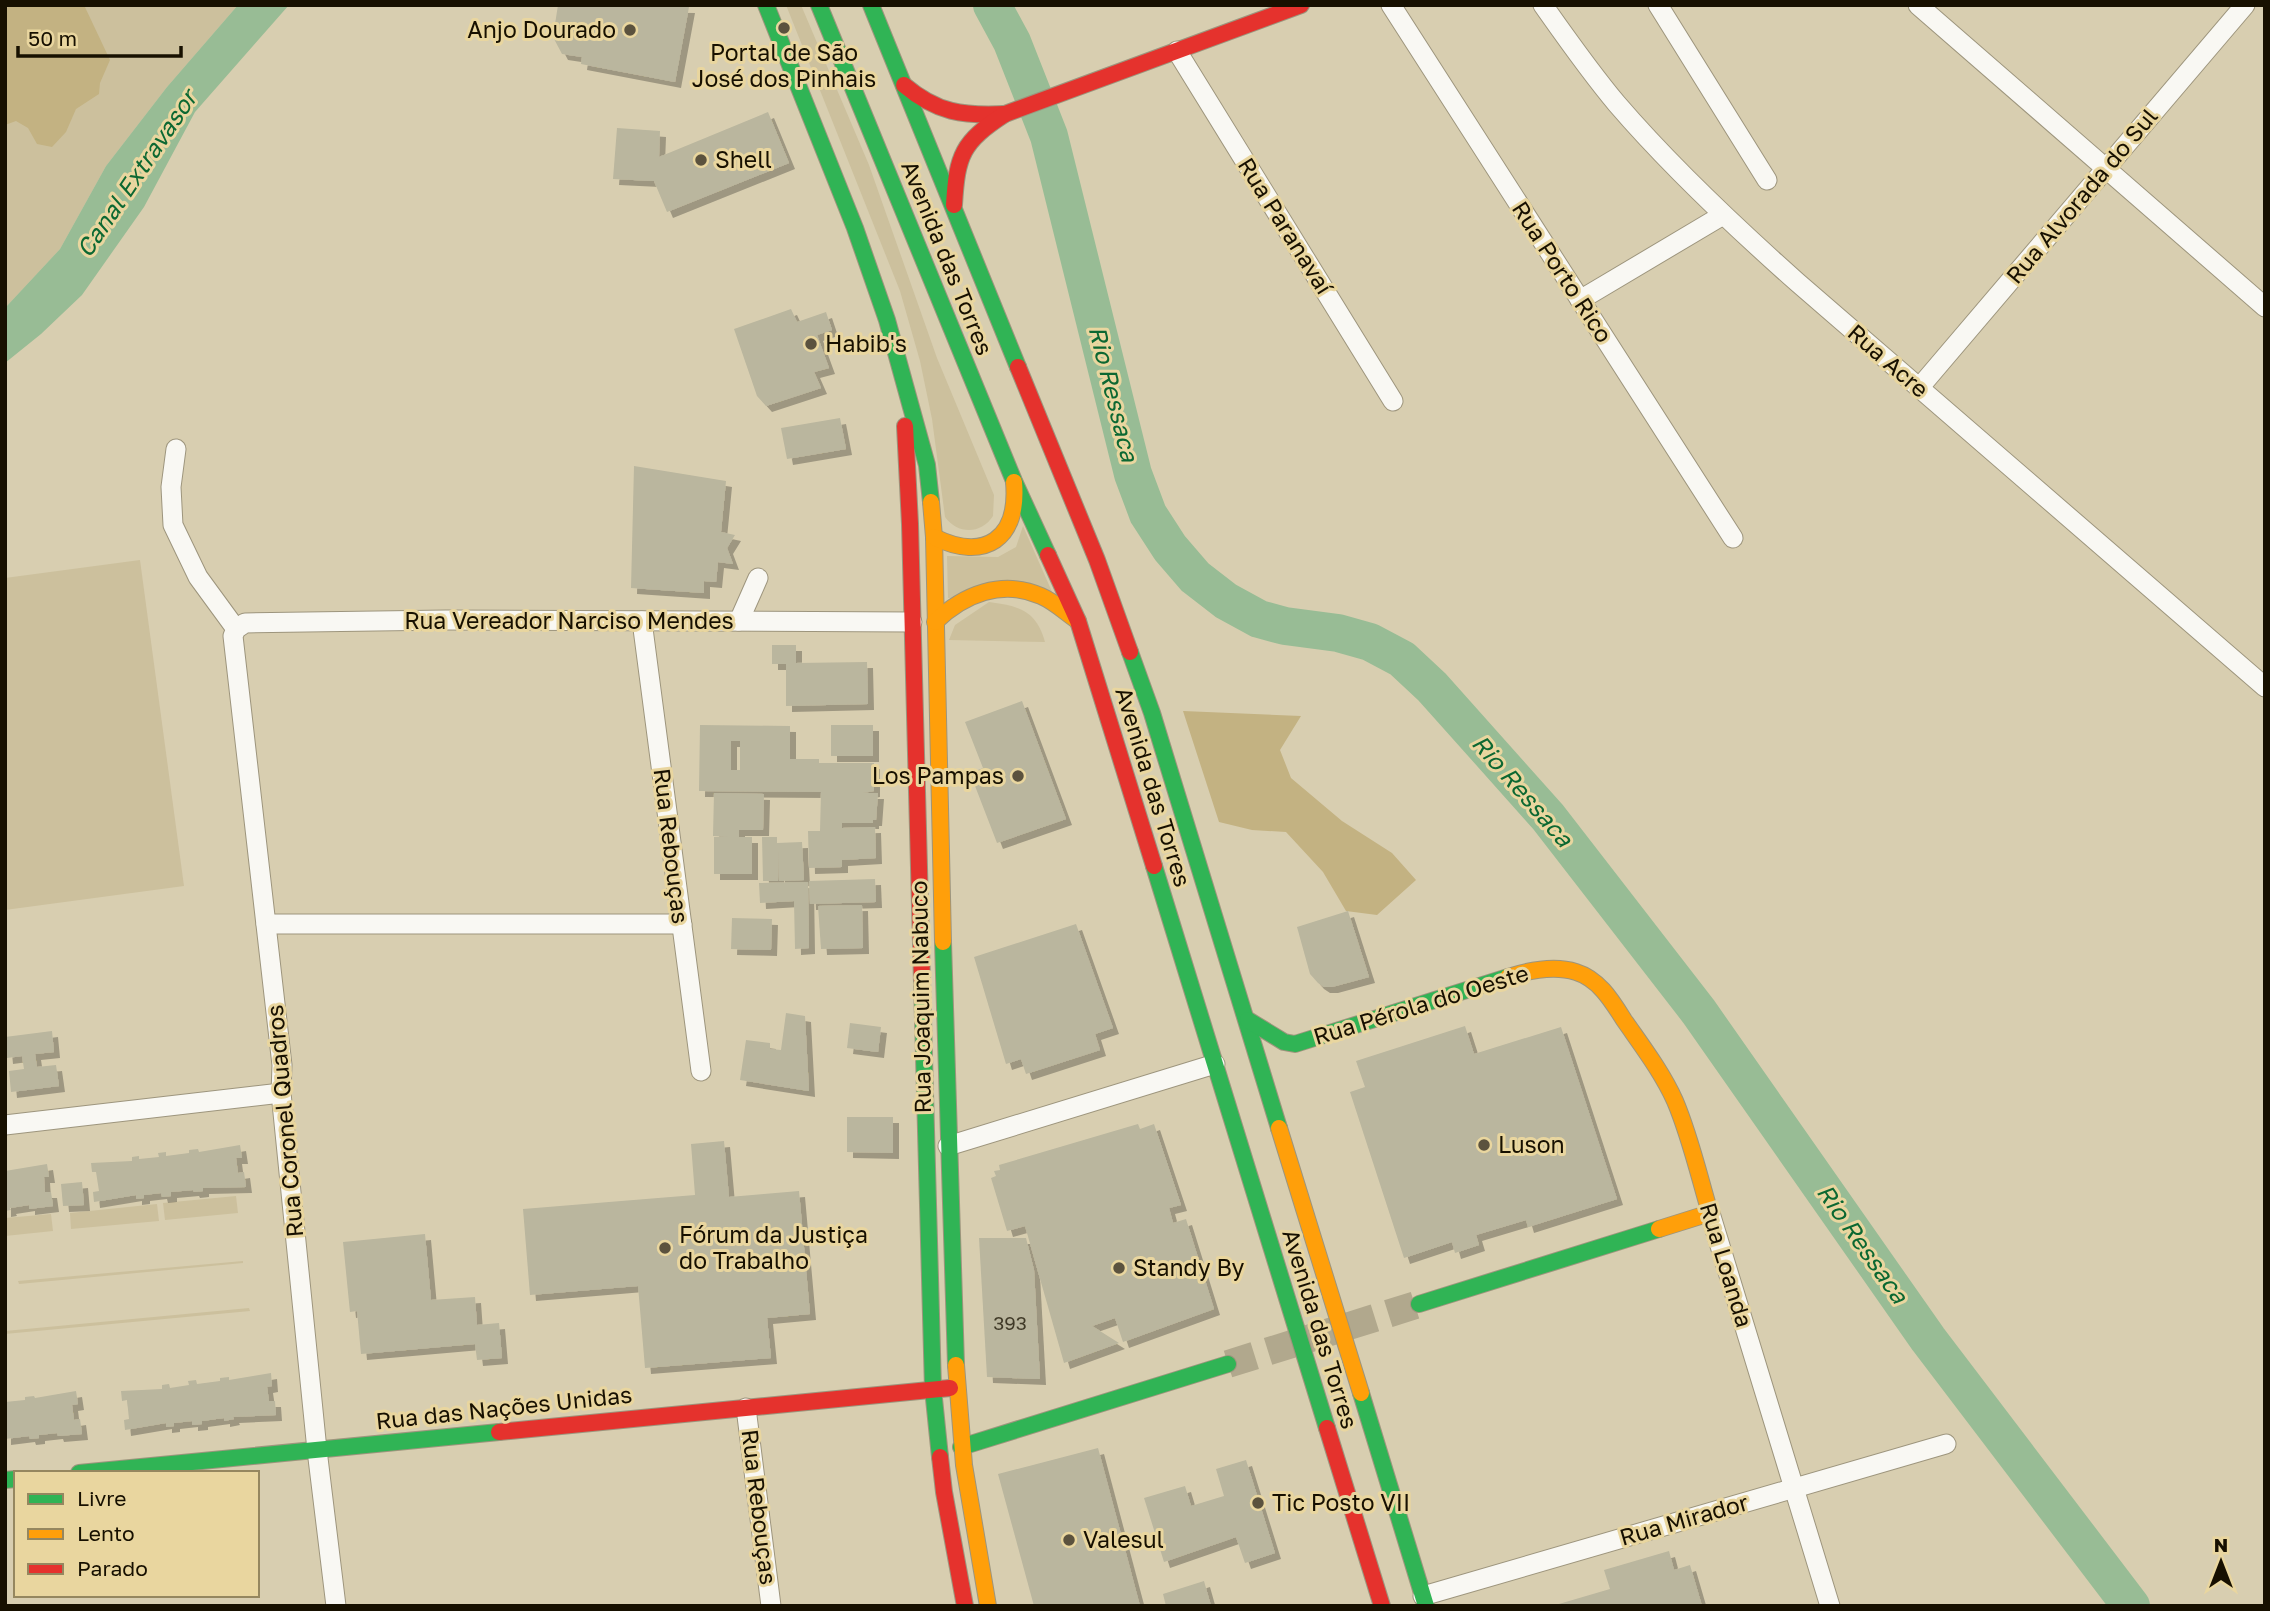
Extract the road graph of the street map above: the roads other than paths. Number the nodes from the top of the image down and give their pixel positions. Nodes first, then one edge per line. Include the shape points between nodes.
1 (766, 5) edge
2 (819, 5) edge
3 (871, 5) edge
4 (1301, 5) edge
5 (1391, 5) edge
6 (1543, 5) edge
7 (1658, 5) edge
8 (1918, 5) edge
9 (2245, 5) edge
10 (1177, 51) junction
11 (904, 85) junction
12 (1009, 113) junction
13 (2106, 169) junction
14 (1768, 180) dead end
15 (954, 205) junction
16 (1723, 215) junction
17 (1580, 300) junction
18 (2265, 307) edge
19 (905, 388) junction
20 (1919, 388) junction
21 (1393, 401) dead end
22 (176, 449) dead end
23 (1014, 481) junction
24 (934, 537) junction
25 (910, 538) junction
26 (1733, 538) dead end
27 (758, 578) dead end
28 (642, 621) junction
29 (739, 621) junction
30 (1078, 621) junction
31 (912, 622) junction
32 (935, 622) junction
33 (235, 633) junction
34 (2265, 687) edge
35 (266, 924) junction
36 (682, 924) junction
37 (1558, 968) joint
38 (1248, 1020) junction
39 (1215, 1064) junction
40 (701, 1071) dead end
41 (281, 1093) junction
42 (5, 1125) edge
43 (948, 1146) junction
44 (1710, 1213) junction
45 (1419, 1304) tunnel mouth
46 (1228, 1364) tunnel mouth
47 (957, 1387) junction
48 (933, 1389) junction
49 (746, 1408) junction
50 (1946, 1444) dead end
51 (961, 1447) junction
52 (317, 1450) junction
53 (100, 1471) edge
54 (1794, 1488) junction
55 (1424, 1601) edge
56 (336, 1606) edge
57 (771, 1606) edge
58 (965, 1606) edge
59 (989, 1606) edge
60 (1382, 1606) edge
61 (1830, 1606) edge

1 - 19 main road, Rua Joaquim Nabuco via 873,278
2 - 23 main road, Avenida das Torres
3 - 11 main road, Avenida das Torres
4 - 10 main road
5 - 17 street, Rua Porto Rico
6 - 16 street, Rua Acre via 1618,104
7 - 14 street
8 - 13 street
9 - 13 street, Rua Alvorada do Sul
10 - 12 main road
10 - 21 street, Rua Paranavaí
11 - 12 main road via 949,113
11 - 15 main road, Avenida das Torres
12 - 15 main road via 983,128 965,146 958,160
13 - 18 street
13 - 20 street, Rua Alvorada do Sul
15 - 38 main road, Avenida das Torres via 1122,626
16 - 17 street
16 - 20 street, Rua Acre
17 - 26 street, Rua Porto Rico
19 - 24 main road, Rua Joaquim Nabuco via 926,465
19 - 25 main road, Rua Joaquim Nabuco
20 - 34 street, Rua Acre
22 - 33 street via 173,525 198,577
23 - 24 main road via 1015,514 996,541 964,550
23 - 30 main road, Avenida das Torres
24 - 25 main road
24 - 32 main road, Rua Joaquim Nabuco
25 - 31 main road, Rua Joaquim Nabuco
27 - 29 street
28 - 29 street, Rua Vereador Narciso Mendes
28 - 33 street, Rua Vereador Narciso Mendes via 259,623 245,624
28 - 36 street, Rua Rebouças
29 - 31 street, Rua Vereador Narciso Mendes
30 - 32 main road via 1042,597 1004,588 965,597
30 - 39 main road, Avenida das Torres
31 - 48 main road, Rua Joaquim Nabuco
32 - 43 main road, Rua Joaquim Nabuco
33 - 35 street, Rua Coronel Quadros
35 - 36 street
35 - 41 street, Rua Coronel Quadros
36 - 40 street, Rua Rebouças
37 - 38 main road, Rua Pérola do Oeste via 1524,972 1295,1044
37 - 44 main road, Rua Loanda via 1595,982 1664,1078 1685,1127
38 - 55 main road, Avenida das Torres
39 - 43 street
39 - 60 main road, Avenida das Torres
41 - 42 street
41 - 52 street, Rua Coronel Quadros
43 - 47 main road, Rua Joaquim Nabuco
44 - 45 main road
44 - 54 street, Rua Loanda
46 - 51 main road
47 - 48 main road, Rua das Nações Unidas
47 - 51 main road, Rua Joaquim Nabuco
48 - 49 main road, Rua das Nações Unidas
48 - 58 main road, Rua Joaquim Nabuco via 944,1492
49 - 52 main road, Rua das Nações Unidas
49 - 57 street, Rua Rebouças
50 - 54 street, Rua Mirador
51 - 59 main road, Rua Joaquim Nabuco
52 - 53 main road, Rua das Nações Unidas
52 - 56 street, Rua Coronel Quadros
54 - 55 street, Rua Mirador
54 - 61 street, Rua Loanda

